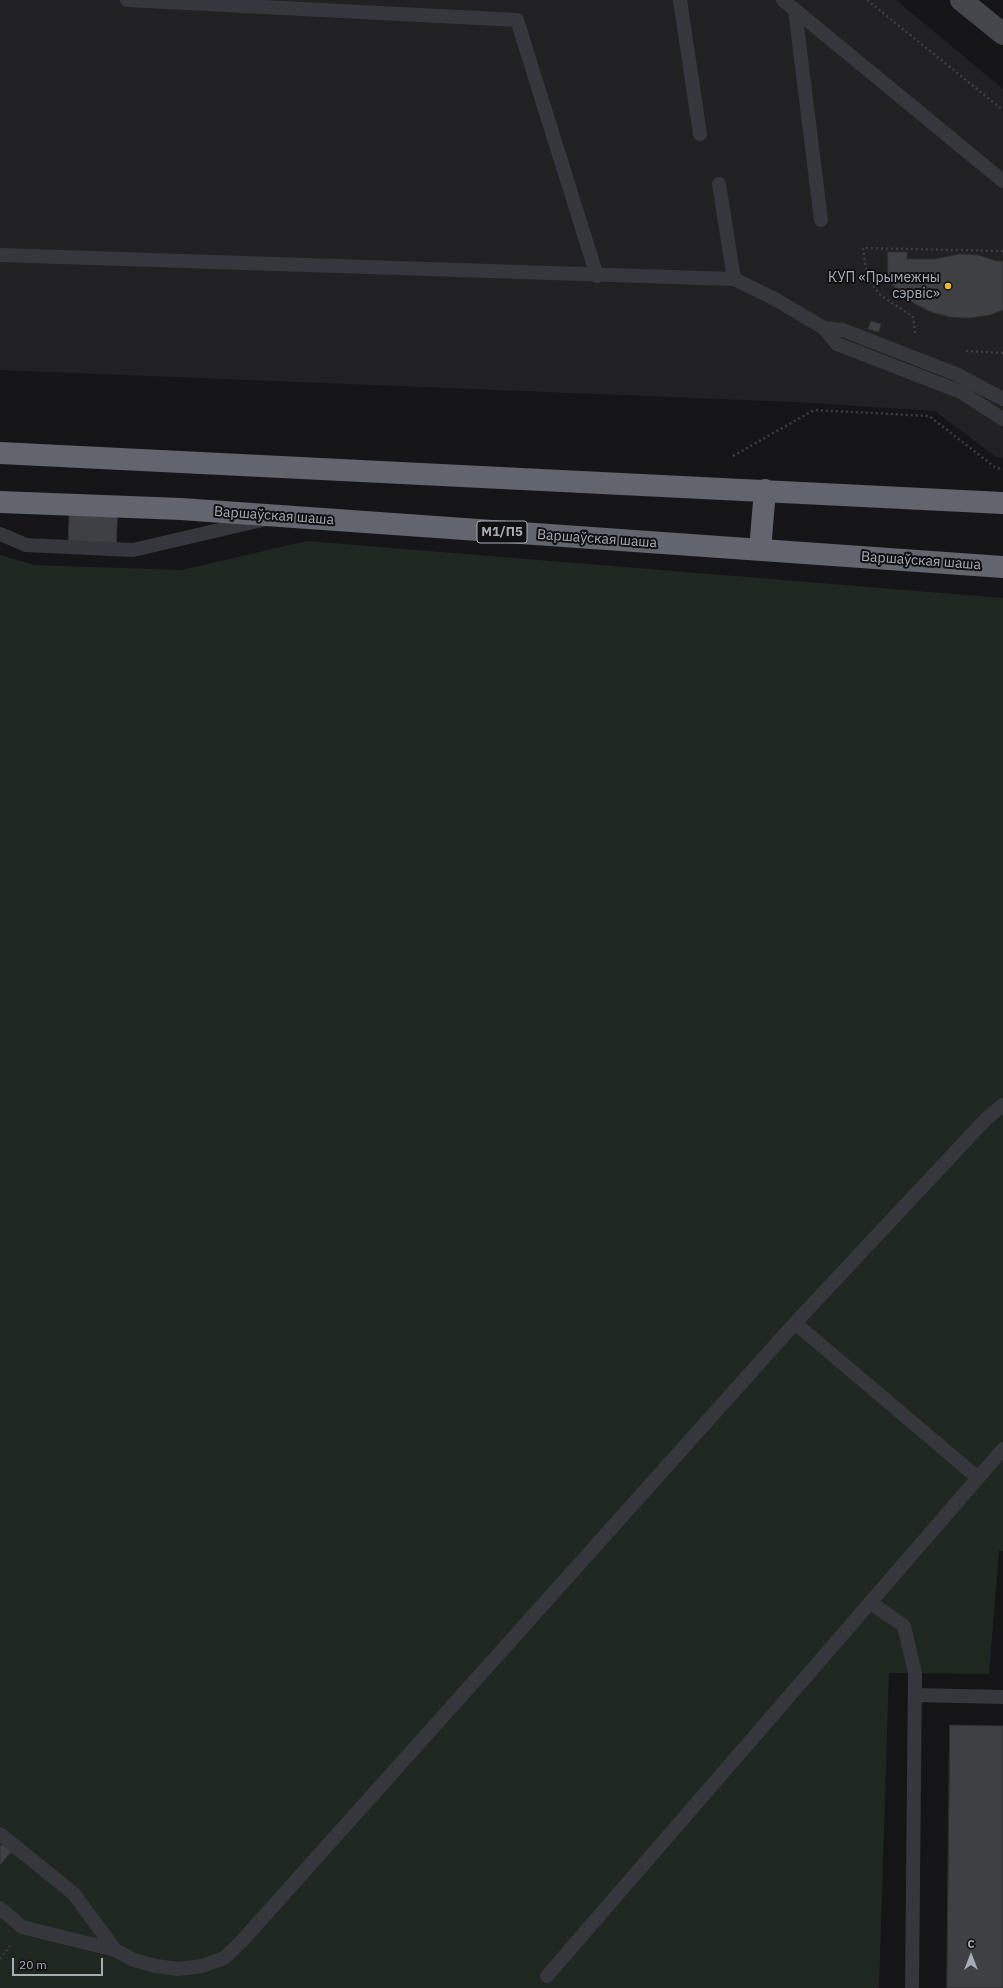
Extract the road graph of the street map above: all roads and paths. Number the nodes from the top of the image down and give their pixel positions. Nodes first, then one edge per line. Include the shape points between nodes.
1 (127, 0) edge
2 (680, 0) edge
3 (783, 0) edge
4 (867, 0) edge
5 (961, 0) edge
6 (795, 10) junction
7 (1003, 34) edge
8 (1003, 110) edge
9 (700, 134) dead end
10 (1003, 181) edge
11 (719, 184) dead end
12 (821, 220) dead end
13 (1003, 251) edge
14 (0, 255) edge
15 (597, 276) junction
16 (734, 279) junction
17 (824, 328) junction
18 (914, 340) dead end
19 (958, 351) dead end
20 (1003, 354) edge
21 (1003, 399) edge
22 (1003, 419) edge
23 (0, 453) edge
24 (733, 456) dead end
25 (1003, 470) edge
26 (765, 490) junction
27 (0, 502) edge
28 (1003, 503) edge
29 (280, 516) junction
30 (0, 534) edge
31 (760, 550) junction
32 (1003, 567) edge
33 (1003, 1105) edge
34 (795, 1324) junction
35 (1003, 1449) edge
36 (978, 1478) junction
37 (870, 1602) junction
38 (915, 1695) junction
39 (1003, 1697) edge
40 (0, 1834) edge
41 (0, 1908) edge
42 (12, 1944) dead end
43 (115, 1950) junction
44 (0, 1959) edge
45 (547, 1976) dead end
46 (912, 1988) edge

1 - 15 lane via 517,20
2 - 9 lane
3 - 6 lane
4 - 8 path
5 - 7 street
6 - 10 lane
6 - 12 lane
11 - 16 lane
13 - 18 path via 863,248 867,276 879,294 913,317
14 - 15 lane
15 - 16 lane
16 - 17 lane
17 - 21 lane via 843,330 956,374
17 - 22 lane via 837,344 961,392
19 - 20 path
23 - 26 highway
24 - 25 path via 814,410 929,416 996,468
26 - 28 highway
26 - 31 highway
27 - 29 highway, Варшаўская шаша / М1/П5 via 181,509
29 - 30 lane via 133,550 26,544
29 - 31 highway, Варшаўская шаша / М1/П5
31 - 32 highway, Варшаўская шаша / М1/П5
33 - 34 lane via 986,1119
34 - 36 lane
34 - 43 lane via 224,1958 202,1966 178,1969 134,1960
35 - 36 lane
36 - 37 lane
37 - 38 lane via 904,1626 915,1673
37 - 45 lane
38 - 39 lane
38 - 46 lane
40 - 43 lane via 74,1894
41 - 43 lane via 22,1926
42 - 44 path

